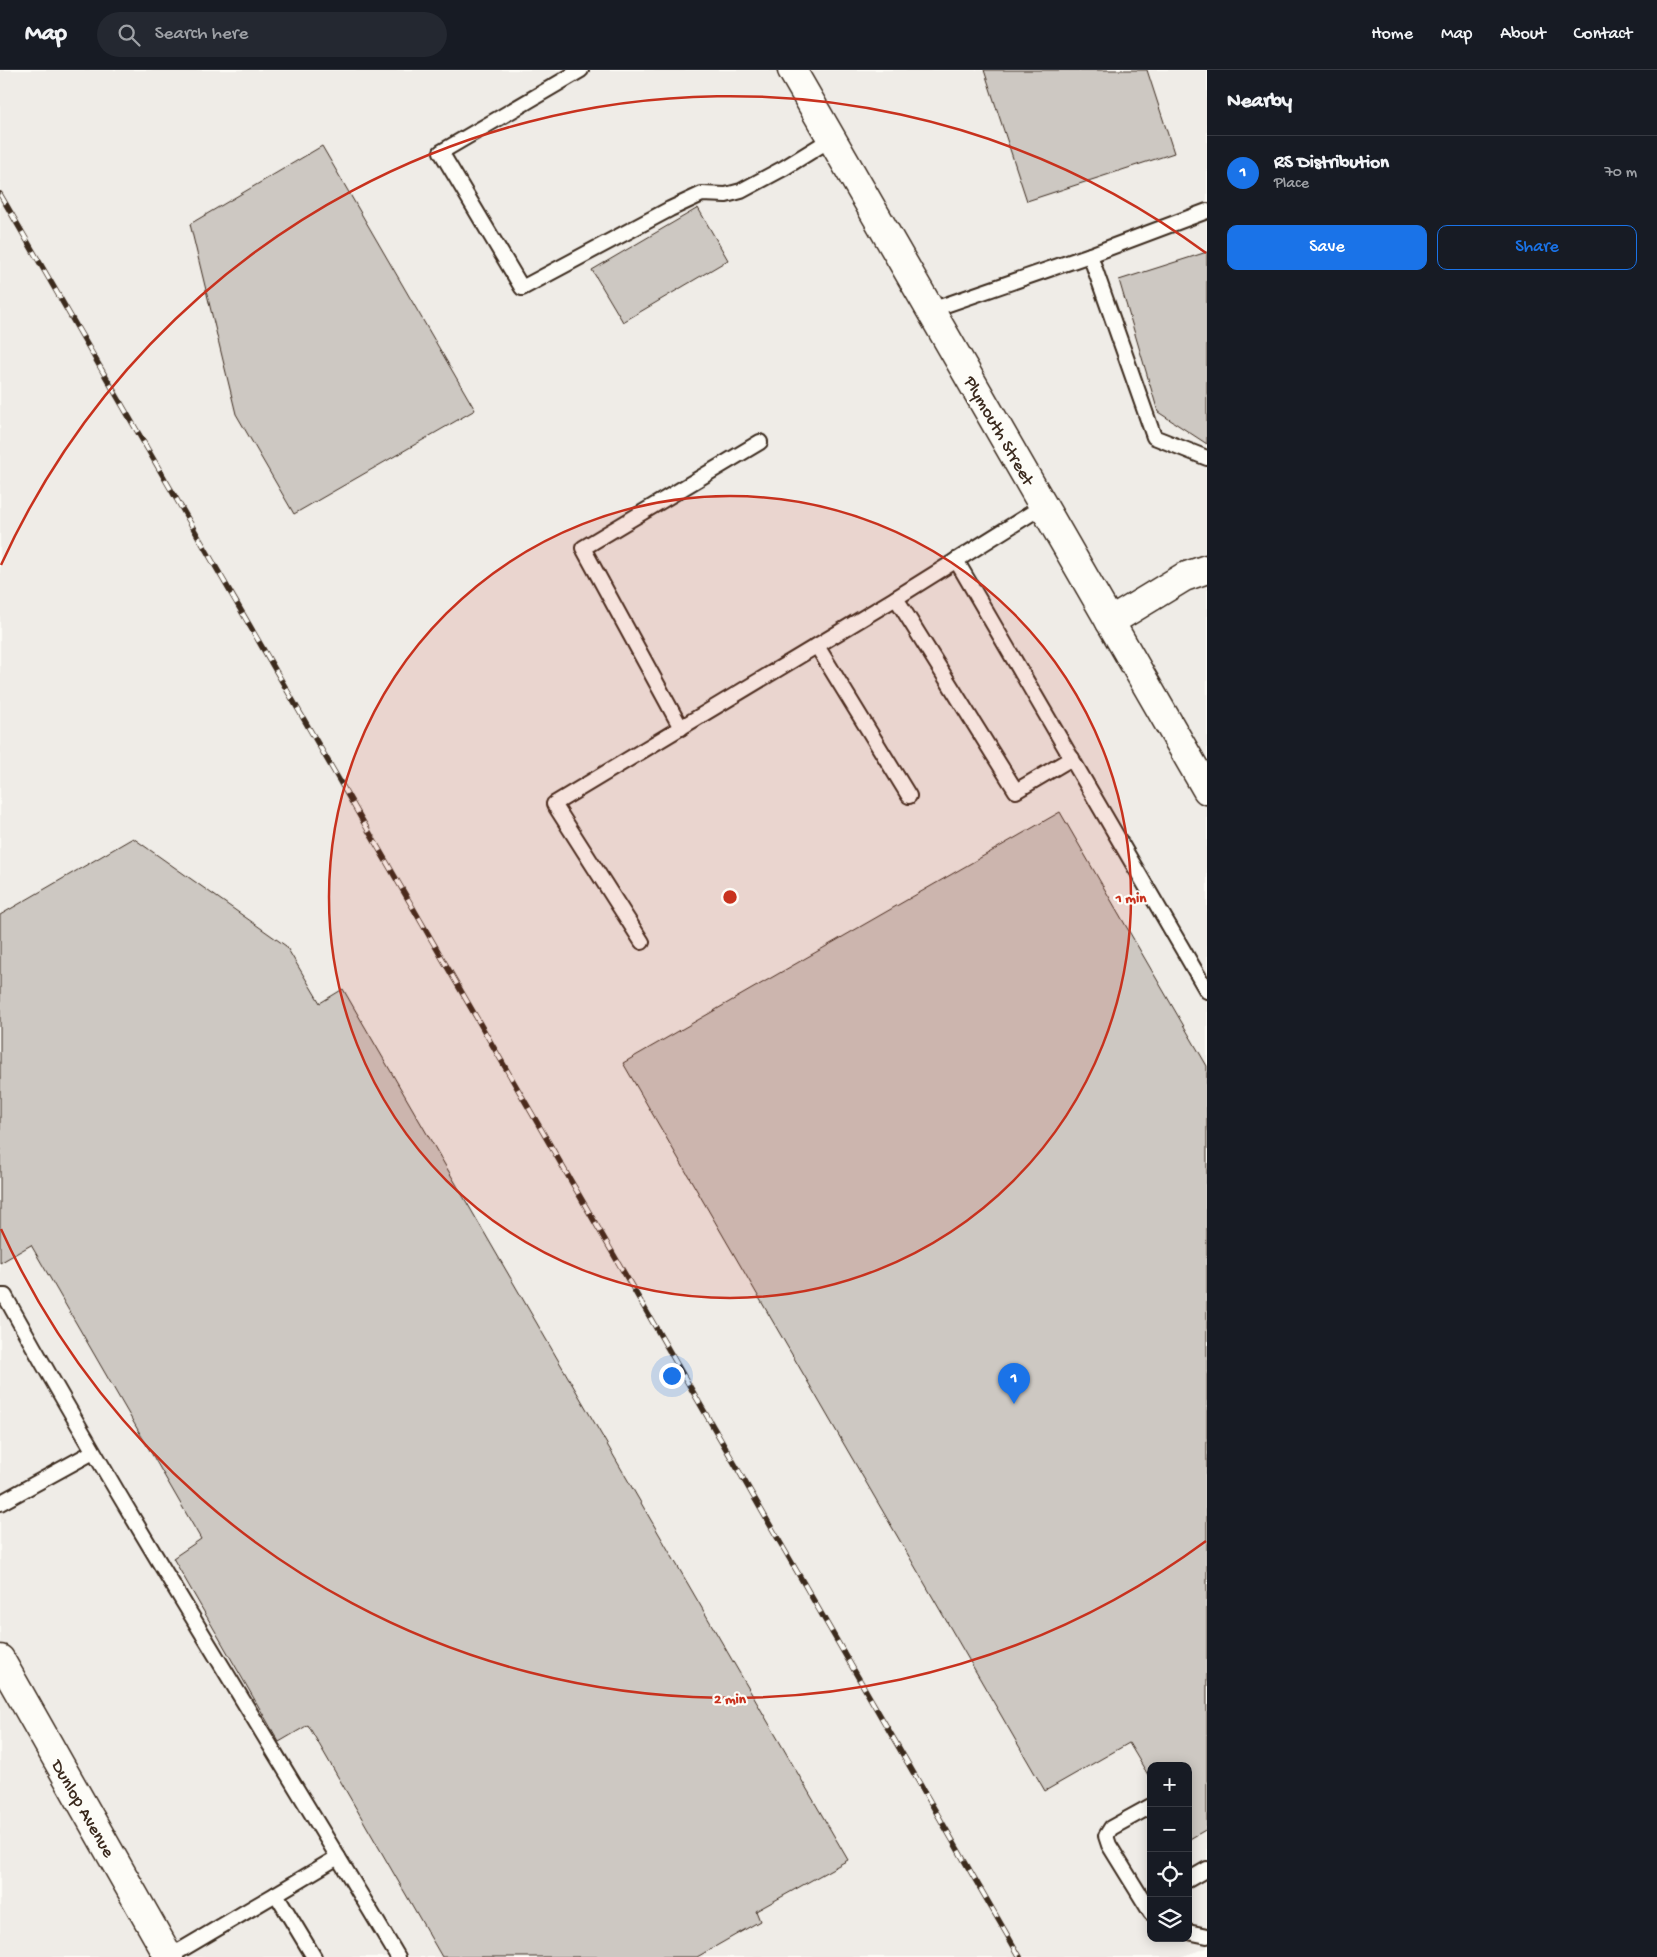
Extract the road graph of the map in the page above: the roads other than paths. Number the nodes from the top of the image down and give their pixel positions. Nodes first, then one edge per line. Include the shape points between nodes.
1 (581, 70) edge
2 (792, 70) edge
3 (832, 139) junction
4 (1207, 210) edge
5 (1090, 254) junction
6 (931, 310) junction
7 (760, 442) dead end
8 (1207, 458) edge
9 (1044, 506) junction
10 (956, 560) junction
11 (1207, 569) edge
12 (896, 598) junction
13 (1110, 622) junction
14 (818, 646) junction
15 (681, 728) junction
16 (1072, 758) junction
17 (1207, 790) edge
18 (910, 796) dead end
19 (642, 942) dead end
20 (1207, 990) edge
21 (0, 1296) edge
22 (93, 1452) junction
23 (0, 1503) edge
24 (0, 1659) edge
25 (1149, 1807) edge
26 (338, 1858) junction
27 (1207, 1869) edge
28 (1192, 1878) edge
29 (276, 1894) junction
30 (1147, 1903) edge
31 (1192, 1933) edge
32 (1207, 1936) edge
33 (169, 1957) edge
34 (314, 1957) edge
35 (398, 1957) edge

1 - 3 lane via 441,152 522,288 702,194 726,195 742,191
2 - 3 street, Plymouth Street
3 - 6 street, Plymouth Street
4 - 5 lane
5 - 6 lane
5 - 8 lane via 1154,437
6 - 9 street, Plymouth Street
7 - 15 lane via 583,548
9 - 10 lane
9 - 13 street, Plymouth Street
10 - 12 lane
10 - 16 lane
11 - 13 street via 1184,577
12 - 14 lane
12 - 16 lane via 1016,791
13 - 17 street, Plymouth Street
14 - 15 lane
14 - 18 lane
15 - 19 lane via 554,804
16 - 20 lane
21 - 22 lane via 5,1296
22 - 23 lane
22 - 26 lane
24 - 33 street, Dunlop Avenue
25 - 30 lane via 1111,1828 1106,1836
26 - 29 lane
26 - 35 lane
27 - 28 lane
29 - 33 lane
29 - 34 lane
31 - 32 lane

